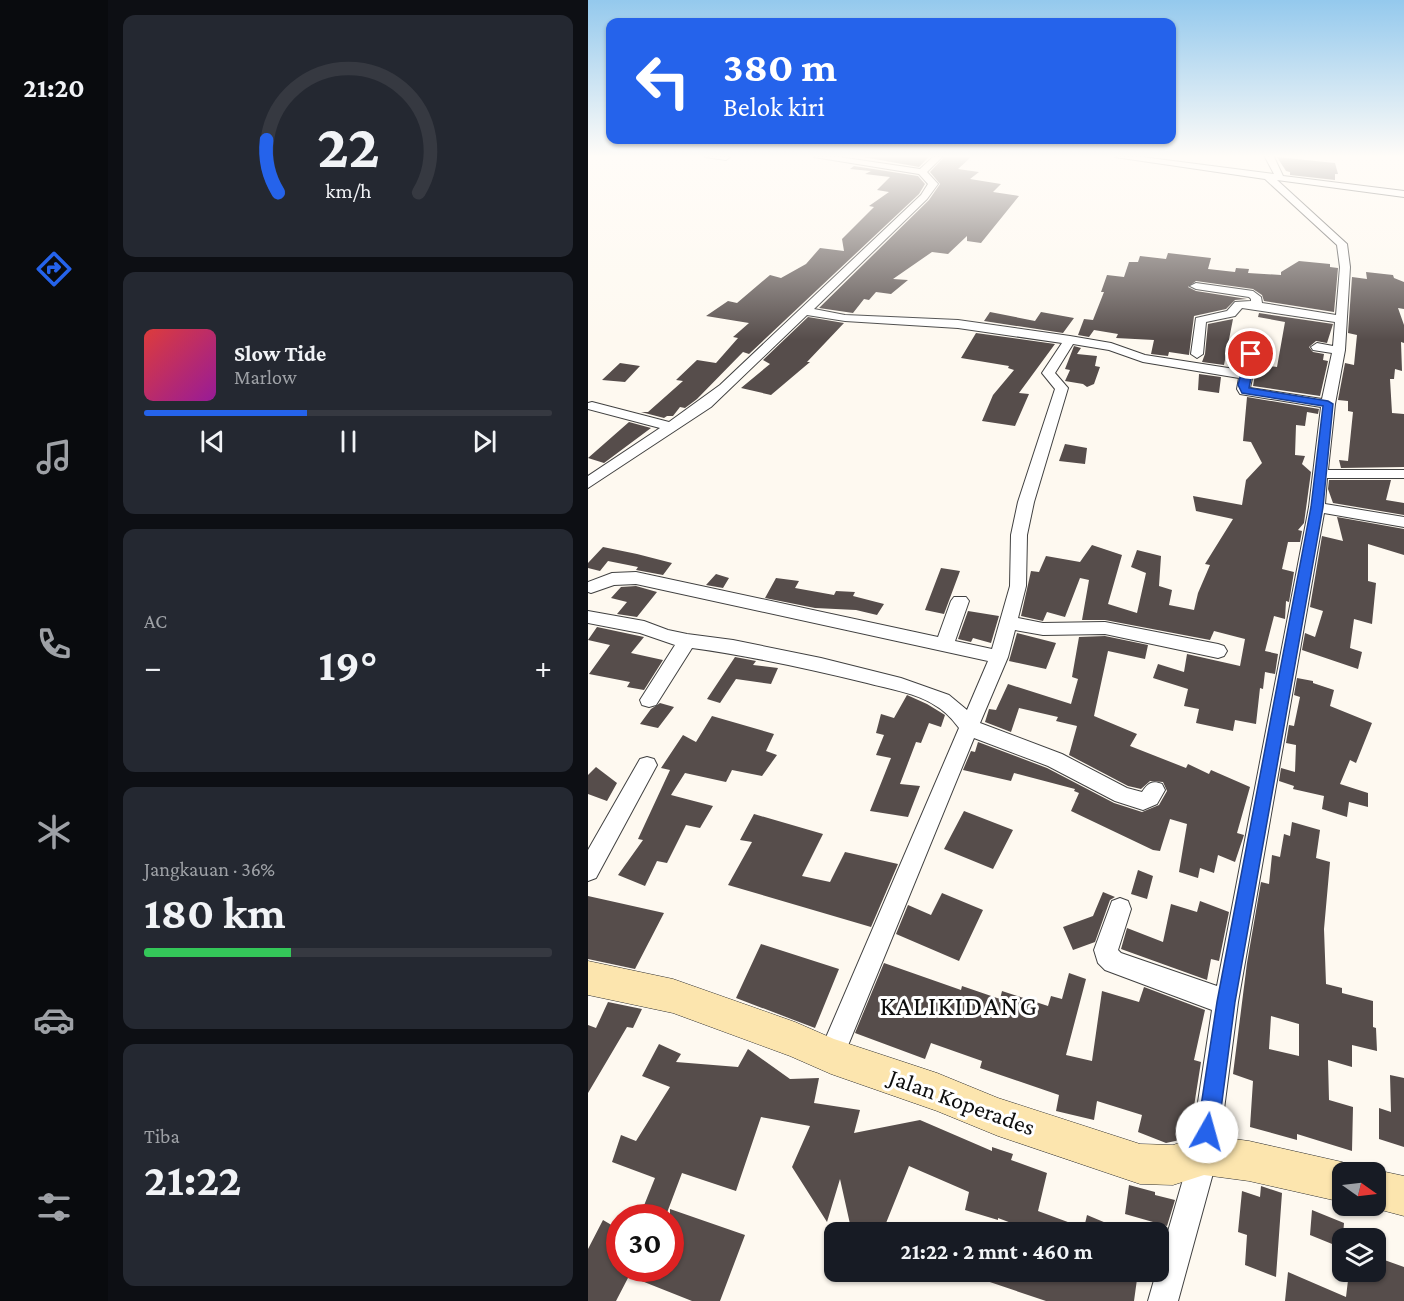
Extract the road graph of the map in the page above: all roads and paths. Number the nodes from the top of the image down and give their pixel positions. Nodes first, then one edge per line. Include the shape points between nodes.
1 (902, 218) edge
2 (1315, 218) edge
3 (1196, 286) dead end
4 (1256, 305) junction
5 (803, 311) junction
6 (1341, 319) junction
7 (1070, 340) junction
8 (1317, 347) dead end
9 (1339, 350) junction
10 (1197, 354) dead end
11 (1251, 354) dead end
12 (1246, 375) junction
13 (1328, 404) junction
14 (592, 406) dead end
15 (671, 427) junction
16 (1322, 474) junction
17 (1404, 474) edge
18 (588, 483) edge
19 (1317, 507) junction
20 (1404, 522) edge
21 (589, 588) edge
22 (960, 601) dead end
23 (588, 617) edge
24 (1009, 623) junction
25 (687, 641) junction
26 (944, 646) junction
27 (1218, 651) dead end
28 (999, 657) junction
29 (649, 700) dead end
30 (968, 727) junction
31 (646, 765) dead end
32 (1155, 790) dead end
33 (588, 871) edge
34 (1120, 909) dead end
35 (588, 978) edge
36 (1226, 1002) junction
37 (831, 1056) junction
38 (1204, 1155) junction
39 (1332, 1180) edge
40 (1386, 1192) edge
41 (1404, 1196) edge
42 (1162, 1301) edge

1 - 5 street
2 - 6 street via 1342,244 1345,267
3 - 4 street via 1252,294 1257,298
4 - 6 street
4 - 10 street via 1239,304 1231,314 1200,320
5 - 7 street via 845,318 958,324
5 - 15 street via 725,388
6 - 9 street
7 - 12 street via 1111,347 1143,358
7 - 24 street via 1048,373 1062,388 1021,524 1018,586
8 - 9 street
9 - 13 street
11 - 12 street
12 - 13 street via 1245,391
13 - 16 street
14 - 15 street
15 - 18 street
16 - 17 street
16 - 19 street
19 - 20 street
19 - 36 street
21 - 26 street via 612,579 636,578
22 - 26 street
23 - 25 street via 644,627
24 - 27 street via 1043,629 1105,627
24 - 28 street
25 - 29 street
25 - 30 street via 772,655 911,688 942,700
26 - 28 street
28 - 30 street
30 - 32 street via 1055,760 1122,795 1143,801
30 - 37 street
31 - 33 street
34 - 36 street via 1106,945 1106,955 1113,962
35 - 37 street, Jalan Koperades via 673,996
36 - 38 street
37 - 38 street, Jalan Koperades via 1140,1164 1173,1165
38 - 39 street, Jalan Koperades
38 - 42 street
40 - 41 street

